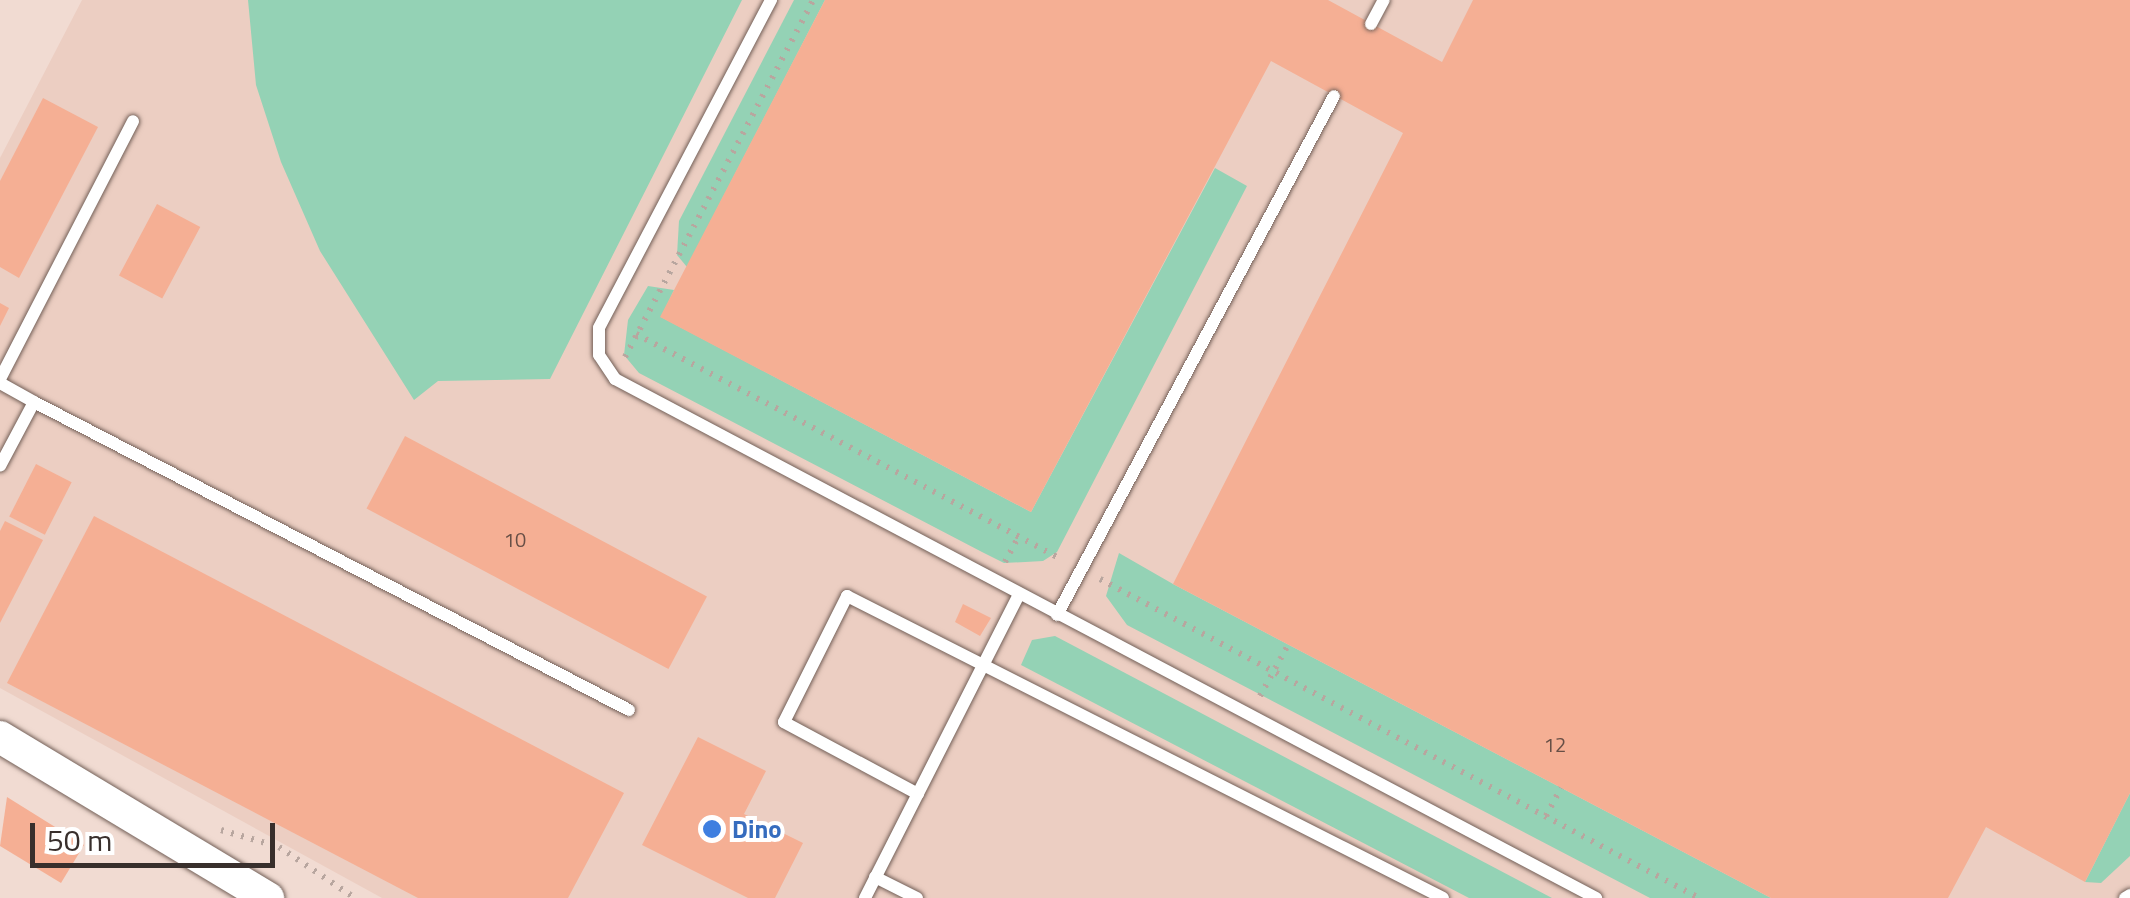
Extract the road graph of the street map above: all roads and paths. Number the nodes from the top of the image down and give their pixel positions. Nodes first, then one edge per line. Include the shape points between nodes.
1 (771, 0) edge
2 (813, 0) edge
3 (1384, 0) edge
4 (1370, 24) dead end
5 (1334, 96) dead end
6 (132, 121) dead end
7 (636, 334) junction
8 (614, 378) junction
9 (0, 381) edge
10 (34, 402) junction
11 (0, 466) edge
12 (1083, 570) junction
13 (1019, 596) junction
14 (1057, 614) junction
15 (1288, 645) dead end
16 (983, 666) junction
17 (1274, 672) junction
18 (629, 710) dead end
19 (1250, 716) junction
20 (0, 737) edge
21 (1561, 788) dead end
22 (918, 794) junction
23 (1546, 816) junction
24 (875, 877) junction
25 (268, 898) edge
26 (864, 898) edge
27 (917, 898) edge
28 (1443, 898) edge
29 (1596, 898) edge
30 (1699, 898) edge

1 - 8 lane via 600,328 599,355
2 - 7 path
3 - 4 lane
5 - 12 lane
6 - 9 lane
7 - 8 path
7 - 12 path
8 - 13 lane
9 - 10 lane
10 - 11 lane
10 - 18 lane
12 - 14 lane
12 - 17 path
13 - 14 lane
13 - 16 lane
14 - 19 lane
15 - 17 path
16 - 22 lane
16 - 22 lane via 846,596 784,722
16 - 28 lane
17 - 19 path
17 - 23 path
19 - 29 lane
20 - 25 street
21 - 23 path
22 - 24 lane
23 - 30 path
24 - 26 lane
24 - 27 lane

